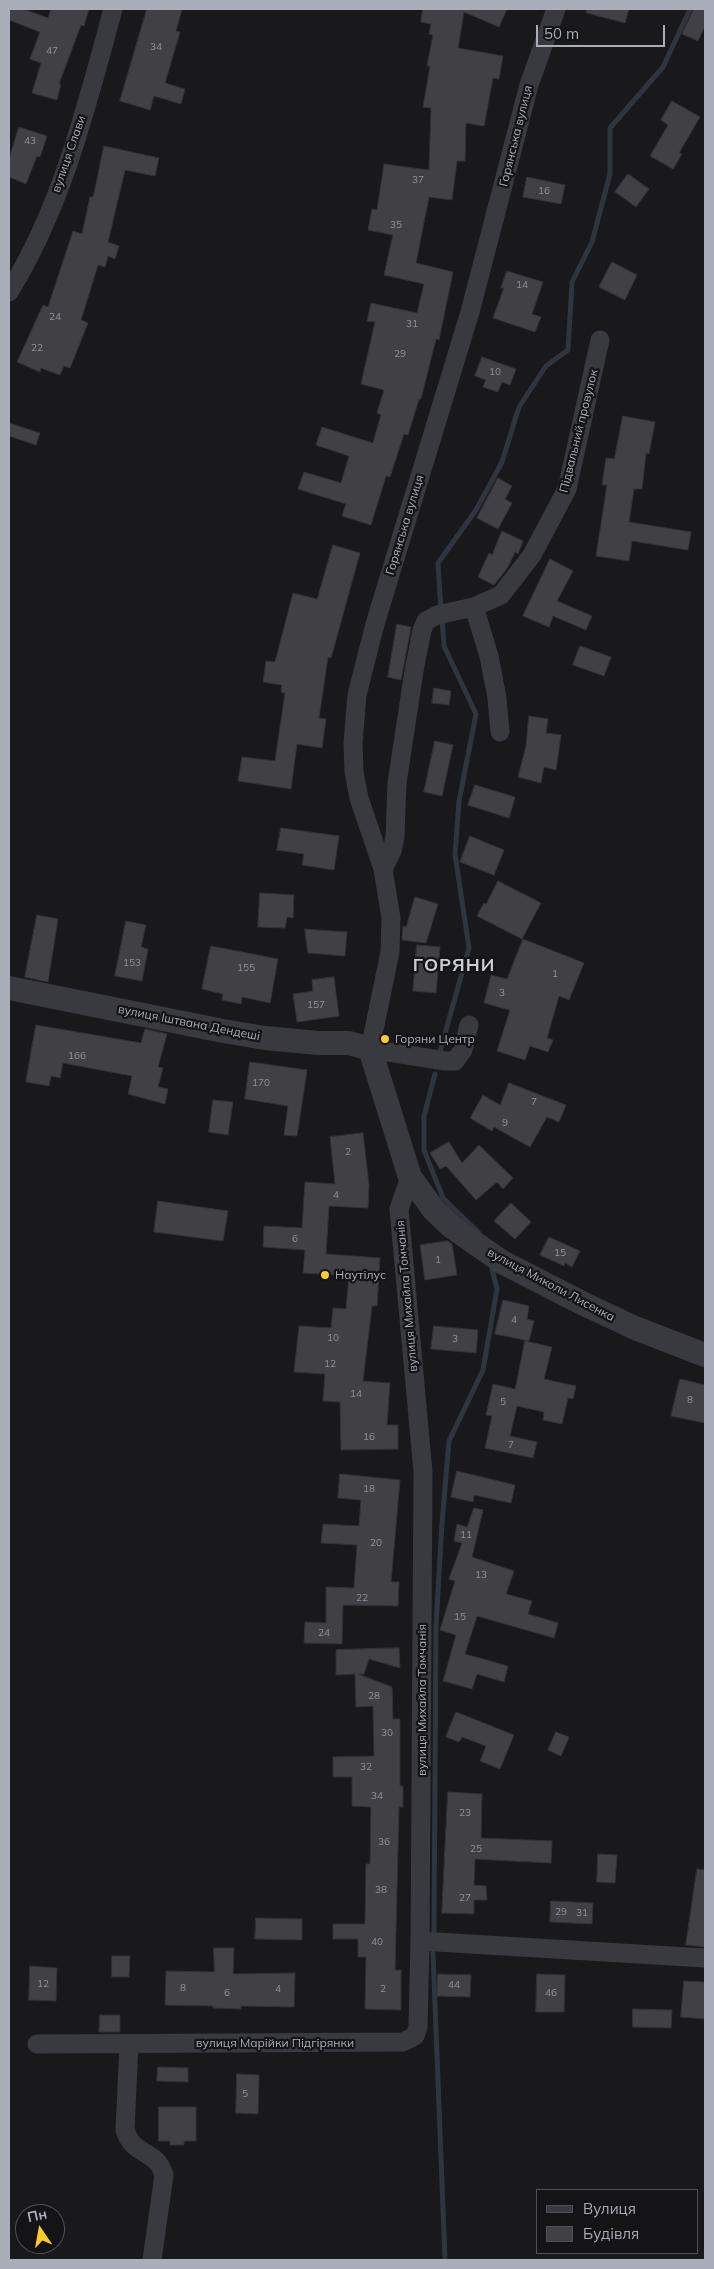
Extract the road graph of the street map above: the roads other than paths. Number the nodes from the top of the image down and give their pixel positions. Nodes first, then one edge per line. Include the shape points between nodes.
1 (113, 9) edge
2 (556, 9) edge
3 (9, 292) edge
4 (600, 340) dead end
5 (474, 607) junction
6 (500, 732) dead end
7 (383, 869) junction
8 (9, 988) edge
9 (469, 1025) dead end
10 (370, 1049) junction
11 (410, 1177) junction
12 (705, 1355) edge
13 (420, 1941) junction
14 (705, 1958) edge
15 (37, 2044) dead end
16 (129, 2044) junction
17 (152, 2260) edge

1 - 3 street, вулиця Слави via 96,75 63,176 42,230
2 - 7 street, Горянська вулиця via 528,85 470,312 375,624 358,695 353,743 354,772 359,798
4 - 5 street, Підвальний провулок via 567,489 532,554 501,595
5 - 6 street via 489,656
5 - 7 street, Підвальний провулок via 442,613 426,621 422,630 397,783 395,837
7 - 10 street, Горянська вулиця via 391,918 390,952
8 - 10 street, вулиця Іштвана Дендеші via 223,1032 318,1043 349,1043
9 - 10 street via 463,1050 455,1061
10 - 11 street, вулиця Миколи Лисенка
11 - 12 street, вулиця Миколи Лисенка via 433,1209 452,1227 502,1262 635,1328
11 - 13 street, вулиця Михайла Томчанія via 399,1210 423,1472
13 - 14 street
13 - 16 street, вулиця Марійки Підгірянки via 418,2027 415,2036 403,2042
15 - 16 street, вулиця Марійки Підгірянки
16 - 17 street via 125,2130 128,2140 137,2150 154,2157 164,2175

